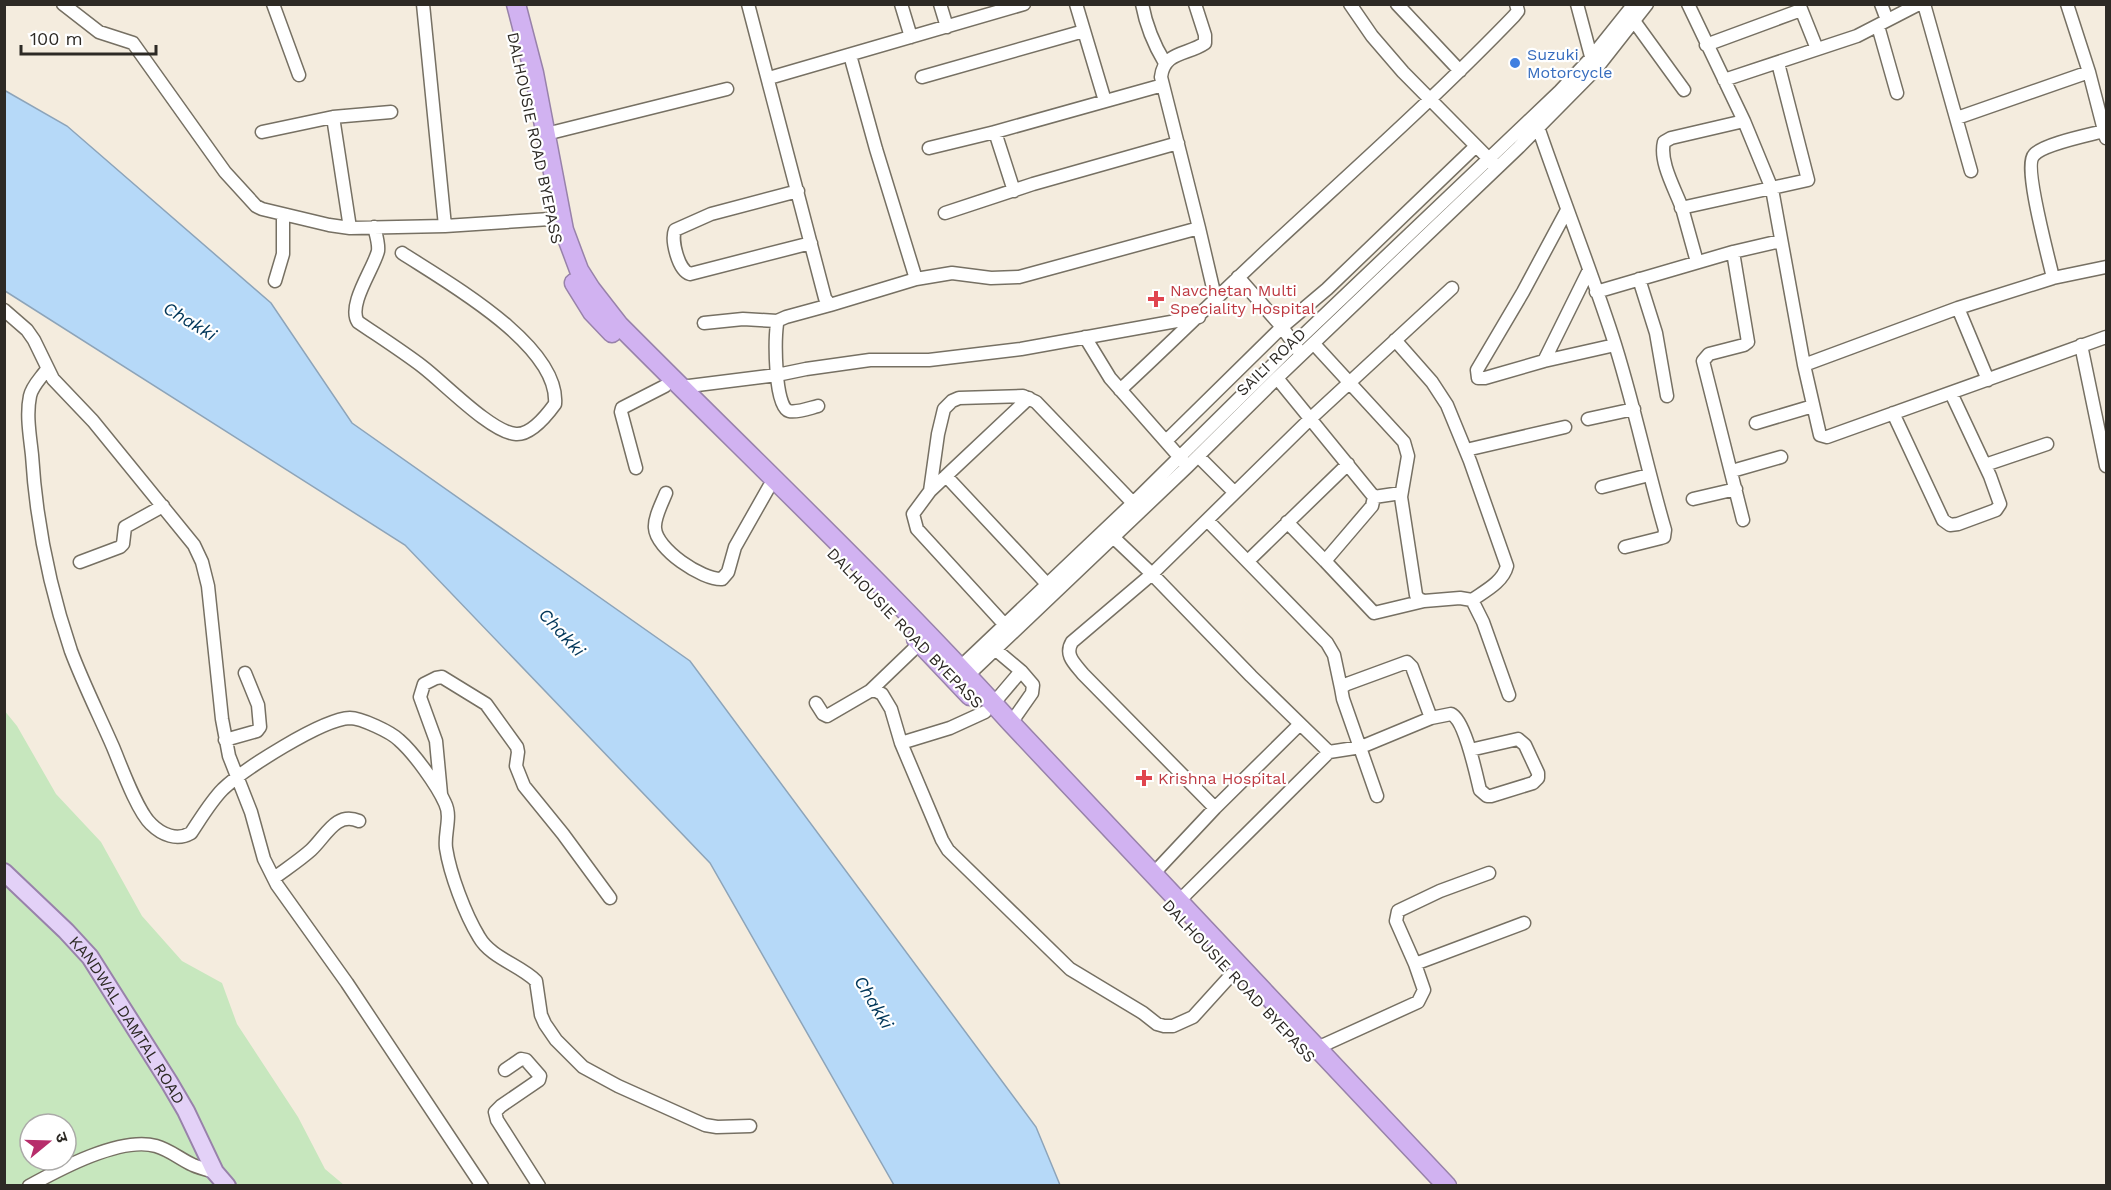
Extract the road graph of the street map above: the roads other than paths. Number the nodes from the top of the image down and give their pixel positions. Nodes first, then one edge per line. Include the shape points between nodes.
1 (63, 4) edge
2 (273, 4) edge
3 (423, 4) edge
4 (504, 4) edge
5 (516, 4) edge
6 (748, 4) edge
7 (901, 4) edge
8 (940, 4) edge
9 (1076, 4) edge
10 (1142, 4) edge
11 (1195, 4) edge
12 (1350, 4) edge
13 (1397, 4) edge
14 (1516, 4) edge
15 (1577, 4) edge
16 (1634, 4) edge
17 (1647, 4) edge
18 (1688, 4) edge
19 (1881, 4) edge
20 (1919, 4) edge
21 (1924, 4) edge
22 (2067, 4) edge
23 (1022, 5) edge
24 (1800, 7) edge
25 (987, 10) edge
26 (1634, 21) junction
27 (1882, 23) junction
28 (946, 27) junction
29 (1084, 30) junction
30 (910, 37) junction
31 (1706, 45) junction
32 (1817, 50) junction
33 (850, 55) junction
34 (1165, 63) junction
35 (1778, 63) junction
36 (1593, 64) junction
37 (1460, 71) junction
38 (2089, 72) junction
39 (299, 75) dead end
40 (922, 77) dead end
41 (769, 78) junction
42 (1724, 80) junction
43 (1163, 85) junction
44 (727, 89) dead end
45 (1684, 90) dead end
46 (1897, 93) dead end
47 (1431, 100) junction
48 (1105, 101) junction
49 (391, 112) dead end
50 (333, 117) junction
51 (1957, 118) junction
52 (1744, 121) junction
53 (1538, 127) junction
54 (262, 132) dead end
55 (995, 132) junction
56 (546, 134) junction
57 (2105, 135) edge
58 (1178, 143) junction
59 (1476, 146) junction
60 (929, 148) dead end
61 (1494, 164) junction
62 (1971, 171) dead end
63 (1772, 189) junction
64 (798, 191) junction
65 (1014, 191) junction
66 (1682, 208) junction
67 (1567, 210) junction
68 (945, 213) dead end
69 (283, 215) junction
70 (550, 219) junction
71 (445, 226) junction
72 (374, 227) junction
73 (350, 228) junction
74 (1199, 228) junction
75 (1780, 241) junction
76 (811, 243) junction
77 (1733, 252) junction
78 (402, 253) dead end
79 (1697, 262) junction
80 (2106, 267) edge
81 (1589, 270) junction
82 (1238, 277) junction
83 (2053, 278) junction
84 (916, 279) junction
85 (1639, 279) junction
86 (275, 281) dead end
87 (1452, 288) dead end
88 (1596, 291) junction
89 (1215, 301) junction
90 (830, 305) junction
91 (1958, 308) junction
92 (4, 310) edge
93 (1199, 317) junction
94 (777, 321) junction
95 (704, 323) dead end
96 (1282, 327) junction
97 (1085, 337) junction
98 (2106, 337) edge
99 (1395, 340) junction
100 (1314, 344) junction
101 (1293, 345) junction
102 (1615, 345) junction
103 (2081, 345) junction
104 (1302, 355) junction
105 (1544, 361) junction
106 (1804, 365) junction
107 (47, 369) junction
108 (777, 375) junction
109 (1277, 378) junction
110 (1988, 380) junction
111 (1350, 382) junction
112 (673, 387) junction
113 (1120, 390) junction
114 (1951, 393) junction
115 (1667, 396) dead end
116 (1029, 398) junction
117 (818, 406) dead end
118 (1813, 406) junction
119 (1634, 409) junction
120 (1893, 413) junction
121 (1310, 418) junction
122 (1587, 418) dead end
123 (1756, 423) dead end
124 (1565, 427) dead end
125 (1166, 441) junction
126 (2047, 444) dead end
127 (1466, 450) junction
128 (1180, 456) junction
129 (1198, 456) junction
130 (1781, 457) dead end
131 (1348, 464) junction
132 (1985, 465) junction
133 (2106, 466) edge
134 (1187, 467) junction
135 (636, 468) dead end
136 (1732, 471) junction
137 (1649, 475) junction
138 (946, 476) junction
139 (769, 487) junction
140 (1602, 487) dead end
141 (1736, 489) junction
142 (930, 491) junction
143 (1234, 492) junction
144 (666, 493) dead end
145 (1401, 493) junction
146 (1374, 497) junction
147 (1693, 498) dead end
148 (1133, 503) junction
149 (163, 506) junction
150 (1207, 520) junction
151 (1743, 520) dead end
152 (1287, 522) junction
153 (1113, 537) junction
154 (1624, 547) dead end
155 (1248, 561) junction
156 (1325, 561) junction
157 (80, 562) dead end
158 (1152, 574) junction
159 (1047, 584) junction
160 (1472, 600) junction
161 (1424, 601) junction
162 (1004, 624) junction
163 (920, 643) junction
164 (996, 650) junction
165 (1021, 671) junction
166 (245, 673) dead end
167 (959, 675) junction
168 (1341, 688) junction
169 (870, 691) junction
170 (1509, 695) dead end
171 (816, 703) dead end
172 (989, 708) junction
173 (1431, 718) junction
174 (1011, 723) junction
175 (1300, 724) junction
176 (225, 740) junction
177 (901, 743) junction
178 (1361, 747) junction
179 (1470, 750) junction
180 (1329, 752) junction
181 (237, 778) junction
182 (441, 795) junction
183 (1377, 796) dead end
184 (1215, 808) junction
185 (359, 821) dead end
186 (4, 872) edge
187 (1154, 873) junction
188 (1489, 873) dead end
189 (274, 878) junction
190 (610, 898) dead end
191 (1179, 901) junction
192 (1524, 923) dead end
193 (1415, 964) junction
194 (1232, 974) junction
195 (1317, 1048) junction
196 (505, 1070) dead end
197 (750, 1126) dead end
198 (215, 1172) junction
199 (29, 1185) edge
200 (227, 1185) edge
201 (482, 1185) edge
202 (539, 1185) edge
203 (1432, 1185) edge
204 (1447, 1185) edge

1 - 69 street via 99,32 133,43 232,181 256,206
2 - 39 street
3 - 71 street
4 - 70 highway, DALHOUSIE ROAD BYEPASS via 524,79
5 - 56 highway
6 - 41 street
7 - 30 street
8 - 28 street
9 - 29 street
10 - 34 street
11 - 34 street via 1205,43
12 - 47 street via 1372,36
13 - 37 street
14 - 37 street via 1518,11
15 - 36 street
16 - 36 street
17 - 26 street, SAILI ROAD
18 - 31 street
19 - 27 street
20 - 27 street
21 - 51 street
22 - 38 street
23 - 25 street
24 - 31 street
24 - 32 street
25 - 28 street
26 - 36 street, SAILI ROAD
26 - 45 street
27 - 32 street
27 - 46 street
28 - 30 street
29 - 40 street
29 - 48 street
30 - 33 street
31 - 42 street
32 - 35 street
33 - 41 street
33 - 84 street
34 - 43 street via 1161,73
35 - 42 street
35 - 63 street via 1808,180
36 - 53 street, SAILI ROAD
36 - 61 street
37 - 47 street
38 - 51 street
38 - 57 street
41 - 64 street
42 - 52 street
43 - 48 street
43 - 58 street
44 - 56 street
47 - 59 street
47 - 82 street
48 - 55 street
49 - 50 street
50 - 54 street
50 - 73 street
51 - 62 street
52 - 63 street
52 - 66 street via 1664,141 1665,160
53 - 61 street, SAILI ROAD
53 - 67 street
55 - 60 street
55 - 65 street
56 - 112 highway via 564,230 579,270 619,325
57 - 83 street via 2056,144 2031,160 2034,196
58 - 65 street
58 - 74 street
59 - 61 street
59 - 96 street
61 - 100 street, SAILI ROAD
61 - 101 street
63 - 66 street
63 - 75 street
64 - 76 street
64 - 76 street via 711,213 675,230 674,241 682,269 690,274
65 - 68 street
66 - 79 street
67 - 81 street
67 - 105 street via 1476,374 1485,378
69 - 73 street
69 - 86 street via 283,254
70 - 71 street
70 - 112 highway, DALHOUSIE ROAD BYEPASS via 560,256 592,312
71 - 72 street
72 - 73 street
72 - 78 street via 378,251 355,312 358,322 424,368 497,428 514,434 528,431 555,404 552,385 540,360 496,316
74 - 84 street via 1019,277 952,273
74 - 89 street
75 - 77 street
75 - 106 street
76 - 90 street
77 - 79 street
77 - 136 street via 1748,342 1709,354 1703,361
79 - 85 street
80 - 83 street
81 - 88 street
81 - 105 street
82 - 89 street
82 - 96 street
83 - 91 street
84 - 90 street
85 - 88 street
85 - 115 street via 1656,333
87 - 99 street
88 - 102 street
89 - 93 street
90 - 94 street
91 - 106 street
91 - 110 street
92 - 107 street via 27,330
93 - 97 street
93 - 113 street
94 - 95 street
94 - 108 street
96 - 101 street
96 - 125 street
97 - 108 street via 929,360 870,360
97 - 113 street
98 - 103 street
99 - 111 street
99 - 127 street via 1441,394
100 - 104 street, SAILI ROAD
100 - 111 street
101 - 104 street
101 - 128 street
102 - 105 street
102 - 119 street
103 - 110 street
103 - 133 street
104 - 109 street, SAILI ROAD
106 - 118 street
107 - 149 street
107 - 181 street via 33,388 29,405 34,492 41,531 72,652 129,784 150,824 161,833 185,837
108 - 112 street
108 - 117 street via 781,401 787,411
109 - 121 street
109 - 129 street, SAILI ROAD
110 - 114 street
111 - 121 street
111 - 145 street via 1404,442 1408,456
112 - 135 street via 622,408
112 - 139 highway, DALHOUSIE ROAD BYEPASS
112 - 167 highway via 793,496
113 - 125 street
114 - 120 street
114 - 132 street
116 - 138 street
116 - 142 street via 959,399 948,405 938,434
116 - 148 street
118 - 120 street via 1823,437
118 - 123 street
119 - 122 street
119 - 137 street
120 - 132 street via 1946,523 1953,525 1999,508
121 - 131 street
121 - 143 street
124 - 127 street
125 - 128 street
126 - 132 street
127 - 160 street via 1507,566 1494,584
128 - 134 street
128 - 148 street
129 - 134 street, SAILI ROAD
129 - 143 street
130 - 136 street
131 - 146 street
131 - 152 street
134 - 153 street, SAILI ROAD
136 - 141 street
137 - 140 street
137 - 154 street via 1664,537
138 - 142 street
138 - 159 street
139 - 144 street via 735,547 728,572 716,580 675,558 657,536 654,525
139 - 163 highway, DALHOUSIE ROAD BYEPASS
141 - 147 street
141 - 151 street
142 - 162 street via 913,514 917,529
143 - 150 street
145 - 146 street
145 - 161 street via 1415,590
146 - 156 street via 1372,506
148 - 159 street
149 - 157 street via 125,527 120,547
149 - 176 street via 194,545 202,562
150 - 155 street
150 - 158 street
152 - 155 street
152 - 156 street
153 - 158 street
153 - 164 street, SAILI ROAD
155 - 168 street via 1332,649
156 - 161 street via 1374,613
158 - 175 street
158 - 184 street via 1072,642 1068,652 1083,674
159 - 162 street
160 - 161 street
160 - 170 street
162 - 167 street
163 - 167 highway, DALHOUSIE ROAD BYEPASS
163 - 169 street
164 - 165 street
164 - 167 street, SAILI ROAD
165 - 172 street
165 - 174 street via 1034,689
166 - 176 street via 258,705 260,728
167 - 172 highway, DALHOUSIE ROAD BYEPASS
168 - 173 street via 1407,662
168 - 178 street
169 - 171 street via 827,716
169 - 177 street via 886,699
172 - 174 highway
172 - 177 street via 958,725
172 - 194 highway, DALHOUSIE ROAD BYEPASS
173 - 178 street
173 - 179 street via 1454,715
174 - 187 highway
175 - 180 street
175 - 184 street
176 - 181 street
177 - 194 street via 948,850 1070,969 1164,1026 1193,1017
178 - 180 street
178 - 183 street
179 - 179 street via 1480,790 1486,796 1533,783 1538,778 1525,745 1518,739
180 - 191 street
181 - 182 street via 292,742 350,718 360,719 399,739
181 - 189 street
182 - 190 street via 436,741 420,697 424,684 442,677 477,697 492,711 517,747 516,766 524,786
182 - 197 street via 448,813 446,842 451,873 475,931 489,948 536,981 541,1015 556,1040 583,1067 684,1116 717,1127
184 - 187 street
185 - 189 street via 348,818 334,824 314,847
186 - 198 main road, KANDWAL DAMTAL ROAD via 90,957 186,1111
187 - 191 highway
188 - 193 street via 1398,911 1396,921
189 - 201 street
191 - 195 highway
192 - 193 street
193 - 195 street via 1424,990 1418,1002
194 - 203 highway, DALHOUSIE ROAD BYEPASS
195 - 204 highway
196 - 202 street via 521,1059 540,1076 495,1112
198 - 199 street via 153,1145 124,1145
198 - 200 main road, KANDWAL DAMTAL ROAD

